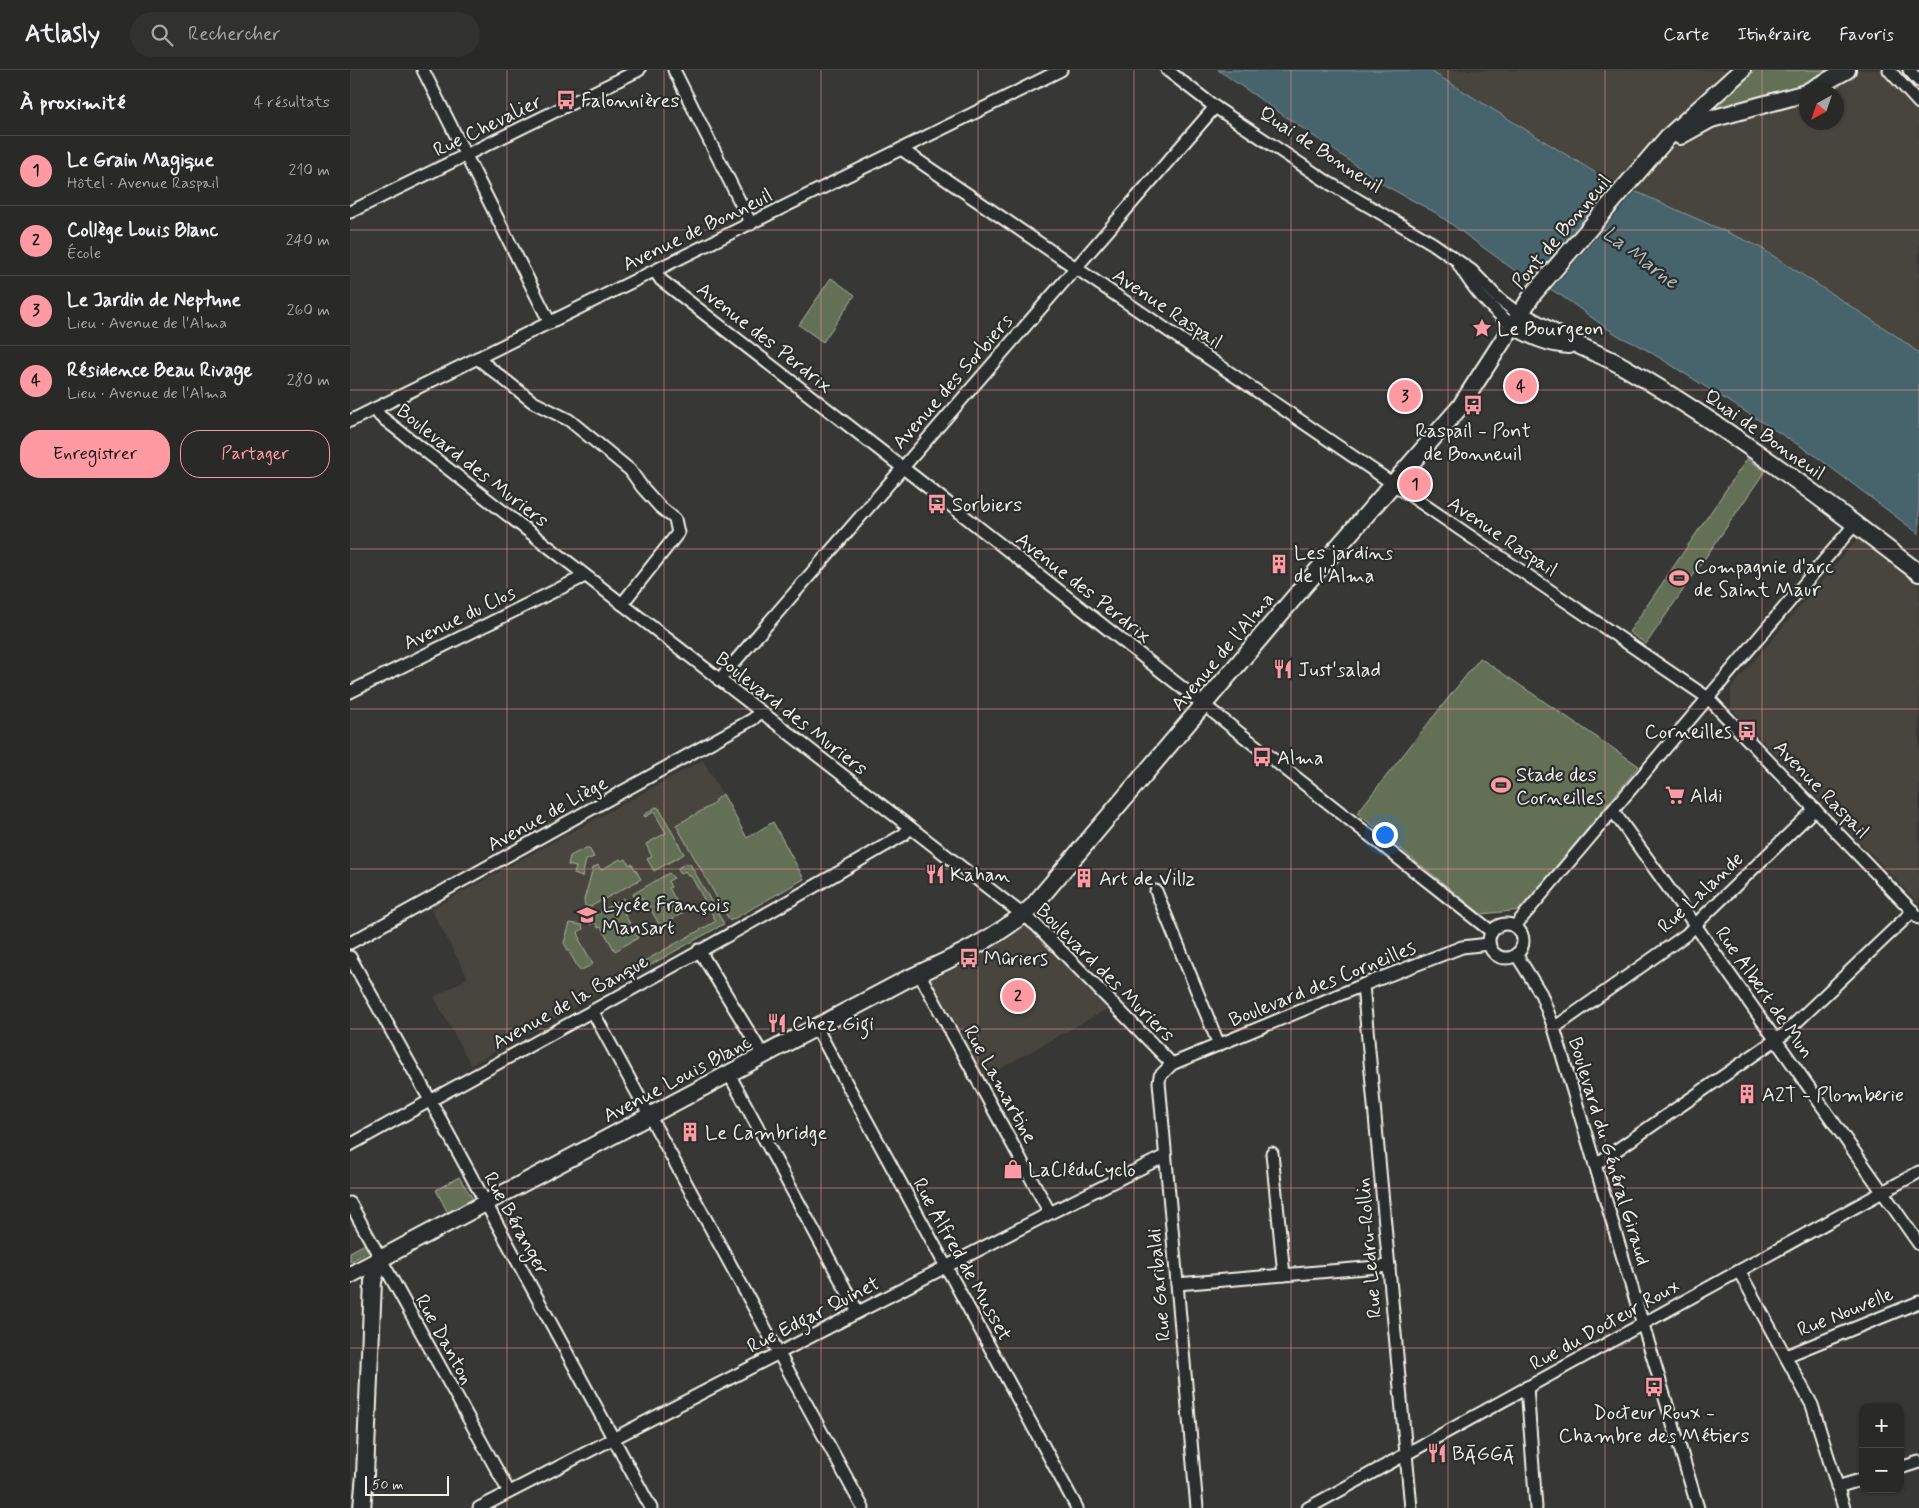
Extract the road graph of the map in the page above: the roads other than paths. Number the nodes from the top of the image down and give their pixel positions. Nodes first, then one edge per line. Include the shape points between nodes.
1 (423, 70) edge
2 (639, 70) edge
3 (674, 70) edge
4 (1061, 70) edge
5 (1167, 70) edge
6 (1742, 70) edge
7 (1847, 70) edge
8 (1889, 70) edge
9 (1909, 70) edge
10 (1919, 81) edge
11 (1821, 85) edge
12 (1799, 95) edge
13 (1919, 103) edge
14 (1215, 107) junction
15 (901, 149) junction
16 (466, 156) junction
17 (1635, 176) junction
18 (350, 212) edge
19 (751, 224) junction
20 (1075, 268) junction
21 (655, 271) junction
22 (1516, 320) junction
23 (550, 323) junction
24 (477, 358) junction
25 (375, 409) junction
26 (350, 421) edge
27 (903, 468) junction
28 (1394, 485) junction
29 (1856, 524) junction
30 (1919, 573) edge
31 (585, 576) junction
32 (622, 604) junction
33 (719, 680) junction
34 (350, 692) edge
35 (1708, 698) junction
36 (1204, 705) junction
37 (760, 712) junction
38 (1814, 809) junction
39 (1613, 811) junction
40 (910, 828) junction
41 (1156, 891) dead end
42 (1023, 915) junction
43 (1916, 915) edge
44 (1515, 926) junction
45 (1695, 926) junction
46 (1491, 938) junction
47 (350, 943) edge
48 (699, 950) junction
49 (1516, 954) junction
50 (350, 957) edge
51 (920, 973) junction
52 (1364, 985) junction
53 (593, 1012) junction
54 (816, 1027) junction
55 (1554, 1028) junction
56 (1776, 1040) junction
57 (1219, 1045) junction
58 (764, 1055) junction
59 (1172, 1064) junction
60 (729, 1074) junction
61 (430, 1100) junction
62 (650, 1117) junction
63 (350, 1145) edge
64 (1272, 1153) dead end
65 (1166, 1156) junction
66 (1595, 1165) junction
67 (1919, 1172) edge
68 (1883, 1192) junction
69 (350, 1203) edge
70 (485, 1204) junction
71 (1050, 1212) junction
72 (1919, 1244) edge
73 (380, 1260) junction
74 (1389, 1266) junction
75 (946, 1267) junction
76 (1739, 1271) junction
77 (350, 1275) edge
78 (1284, 1275) junction
79 (1177, 1284) junction
80 (1919, 1302) edge
81 (858, 1312) junction
82 (1642, 1326) junction
83 (779, 1353) junction
84 (1786, 1356) junction
85 (1527, 1388) junction
86 (614, 1439) junction
87 (1406, 1454) junction
88 (1919, 1462) edge
89 (1904, 1467) edge
90 (1859, 1480) edge
91 (350, 1485) edge
92 (1837, 1487) junction
93 (509, 1492) junction
94 (363, 1507) edge
95 (479, 1508) edge
96 (651, 1508) edge
97 (864, 1508) edge
98 (1078, 1508) edge
99 (1197, 1508) edge
100 (1308, 1508) edge
101 (1411, 1508) edge
102 (1536, 1508) edge
103 (1698, 1508) edge
104 (1844, 1508) edge

1 - 16 street
2 - 16 street, Rue Chevalier
3 - 19 street
4 - 15 street, Avenue de Bonneuil
5 - 14 street, Quai de Bonneuil
6 - 17 main road via 1667,138
7 - 11 main road
8 - 13 street
9 - 10 street
12 - 17 main road via 1700,123 1676,139
14 - 20 street, Avenue des Sorbiers
14 - 22 street, Quai de Bonneuil via 1472,271
15 - 19 street, Avenue de Bonneuil
15 - 20 street, Avenue Raspail
16 - 18 street, Rue Chevalier
16 - 23 street
17 - 22 main road, Pont de Bonneuil via 1534,294
19 - 21 street, Avenue de Bonneuil
20 - 27 street, Avenue des Sorbiers
20 - 28 street, Avenue Raspail
21 - 23 street, Avenue de Bonneuil
21 - 27 street, Avenue des Perdrix via 661,280
22 - 28 main road, Avenue de l'Alma via 1460,407
22 - 29 main road, Quai de Bonneuil via 1610,359 1687,405
23 - 24 street, Avenue de Bonneuil
24 - 25 street, Avenue de Bonneuil
24 - 32 street via 532,402 569,420 630,470 660,507 675,519 678,533
25 - 26 street, Avenue de Bonneuil
25 - 31 street, Boulevard des Muriers
27 - 33 street, Avenue des Sorbiers
27 - 36 street, Avenue des Perdrix
28 - 35 street, Avenue Raspail
28 - 36 main road, Avenue de l'Alma
29 - 30 main road, Quai de Bonneuil
29 - 35 street
31 - 32 street, Boulevard des Muriers
31 - 34 street, Avenue du Clos
32 - 33 street, Boulevard des Muriers
33 - 37 street, Boulevard des Muriers
35 - 38 street, Avenue Raspail
35 - 39 street
36 - 42 main road, Avenue de l'Alma
36 - 46 street, Avenue des Perdrix
37 - 40 street, Boulevard des Muriers
37 - 47 street, Avenue de Liège via 753,719
38 - 43 street, Avenue Raspail
38 - 45 street, Rue Lalande
39 - 44 street
39 - 45 street, Rue Albert de Mun
40 - 42 street, Boulevard des Muriers
40 - 48 street, Avenue de la Banque via 805,892
41 - 57 street
42 - 51 main road, Avenue Louis Blanc via 1004,929
42 - 59 street, Boulevard des Muriers
43 - 56 street
44 - 46 street via 1505,924 1495,928
44 - 49 street via 1523,940 1523,946
45 - 55 street, Rue Lalande
45 - 56 street, Rue Albert de Mun
46 - 49 street via 1491,949 1500,957
46 - 52 street, Boulevard des Corneilles
48 - 53 street, Avenue de la Banque
48 - 58 street
49 - 55 street, Boulevard du Général Giraud via 1541,994
50 - 61 street, Rue Béranger
51 - 54 main road, Avenue Louis Blanc
51 - 71 street, Rue Lamartine
52 - 57 street, Boulevard des Corneilles
52 - 74 street, Rue Ledru-Rollin
53 - 61 street, Avenue de la Banque
53 - 62 street
54 - 58 main road, Avenue Louis Blanc
54 - 75 street, Rue Alfred de Musset
55 - 66 street, Boulevard du Général Giraud
56 - 66 street
56 - 68 street, Rue Albert de Mun
57 - 59 street, Boulevard des Corneilles
58 - 60 main road, Avenue Louis Blanc
59 - 65 street, Rue Garibaldi via 1160,1076 1159,1082
60 - 62 main road, Avenue Louis Blanc
60 - 81 street
61 - 63 street, Avenue de la Banque
61 - 70 street, Rue Béranger
62 - 70 main road, Avenue Louis Blanc
62 - 83 street
64 - 78 street
65 - 71 street, Rue Edgar Quinet
65 - 79 street, Rue Garibaldi
66 - 82 street, Boulevard du Général Giraud
67 - 68 street, Rue du Docteur Roux
68 - 72 street, Rue Albert de Mun
68 - 76 street, Rue du Docteur Roux
69 - 73 street, Rue Danton
70 - 73 main road, Avenue Louis Blanc
70 - 86 street, Rue Béranger
71 - 75 street, Rue Edgar Quinet
73 - 77 main road, Avenue Louis Blanc
73 - 93 street, Rue Danton
73 - 94 main road via 373,1281
74 - 78 street
74 - 87 street, Rue Ledru-Rollin
75 - 81 street, Rue Edgar Quinet
75 - 98 street, Rue Alfred de Musset
76 - 82 street, Rue du Docteur Roux
76 - 84 street
78 - 79 street
79 - 99 street, Rue Garibaldi
80 - 84 street, Rue Nouvelle
81 - 83 street, Rue Edgar Quinet
82 - 85 street, Rue du Docteur Roux
82 - 103 street, Boulevard du Général Giraud
83 - 86 street, Rue Edgar Quinet
83 - 97 street
84 - 92 street via 1812,1405
85 - 87 street, Rue du Docteur Roux
85 - 102 street
86 - 93 street, Rue Edgar Quinet
86 - 96 street, Rue Béranger
87 - 100 street, Rue du Docteur Roux
87 - 101 street, Rue Ledru-Rollin
88 - 89 street
90 - 92 street
91 - 94 main road
92 - 104 street
93 - 95 street, Rue Edgar Quinet

